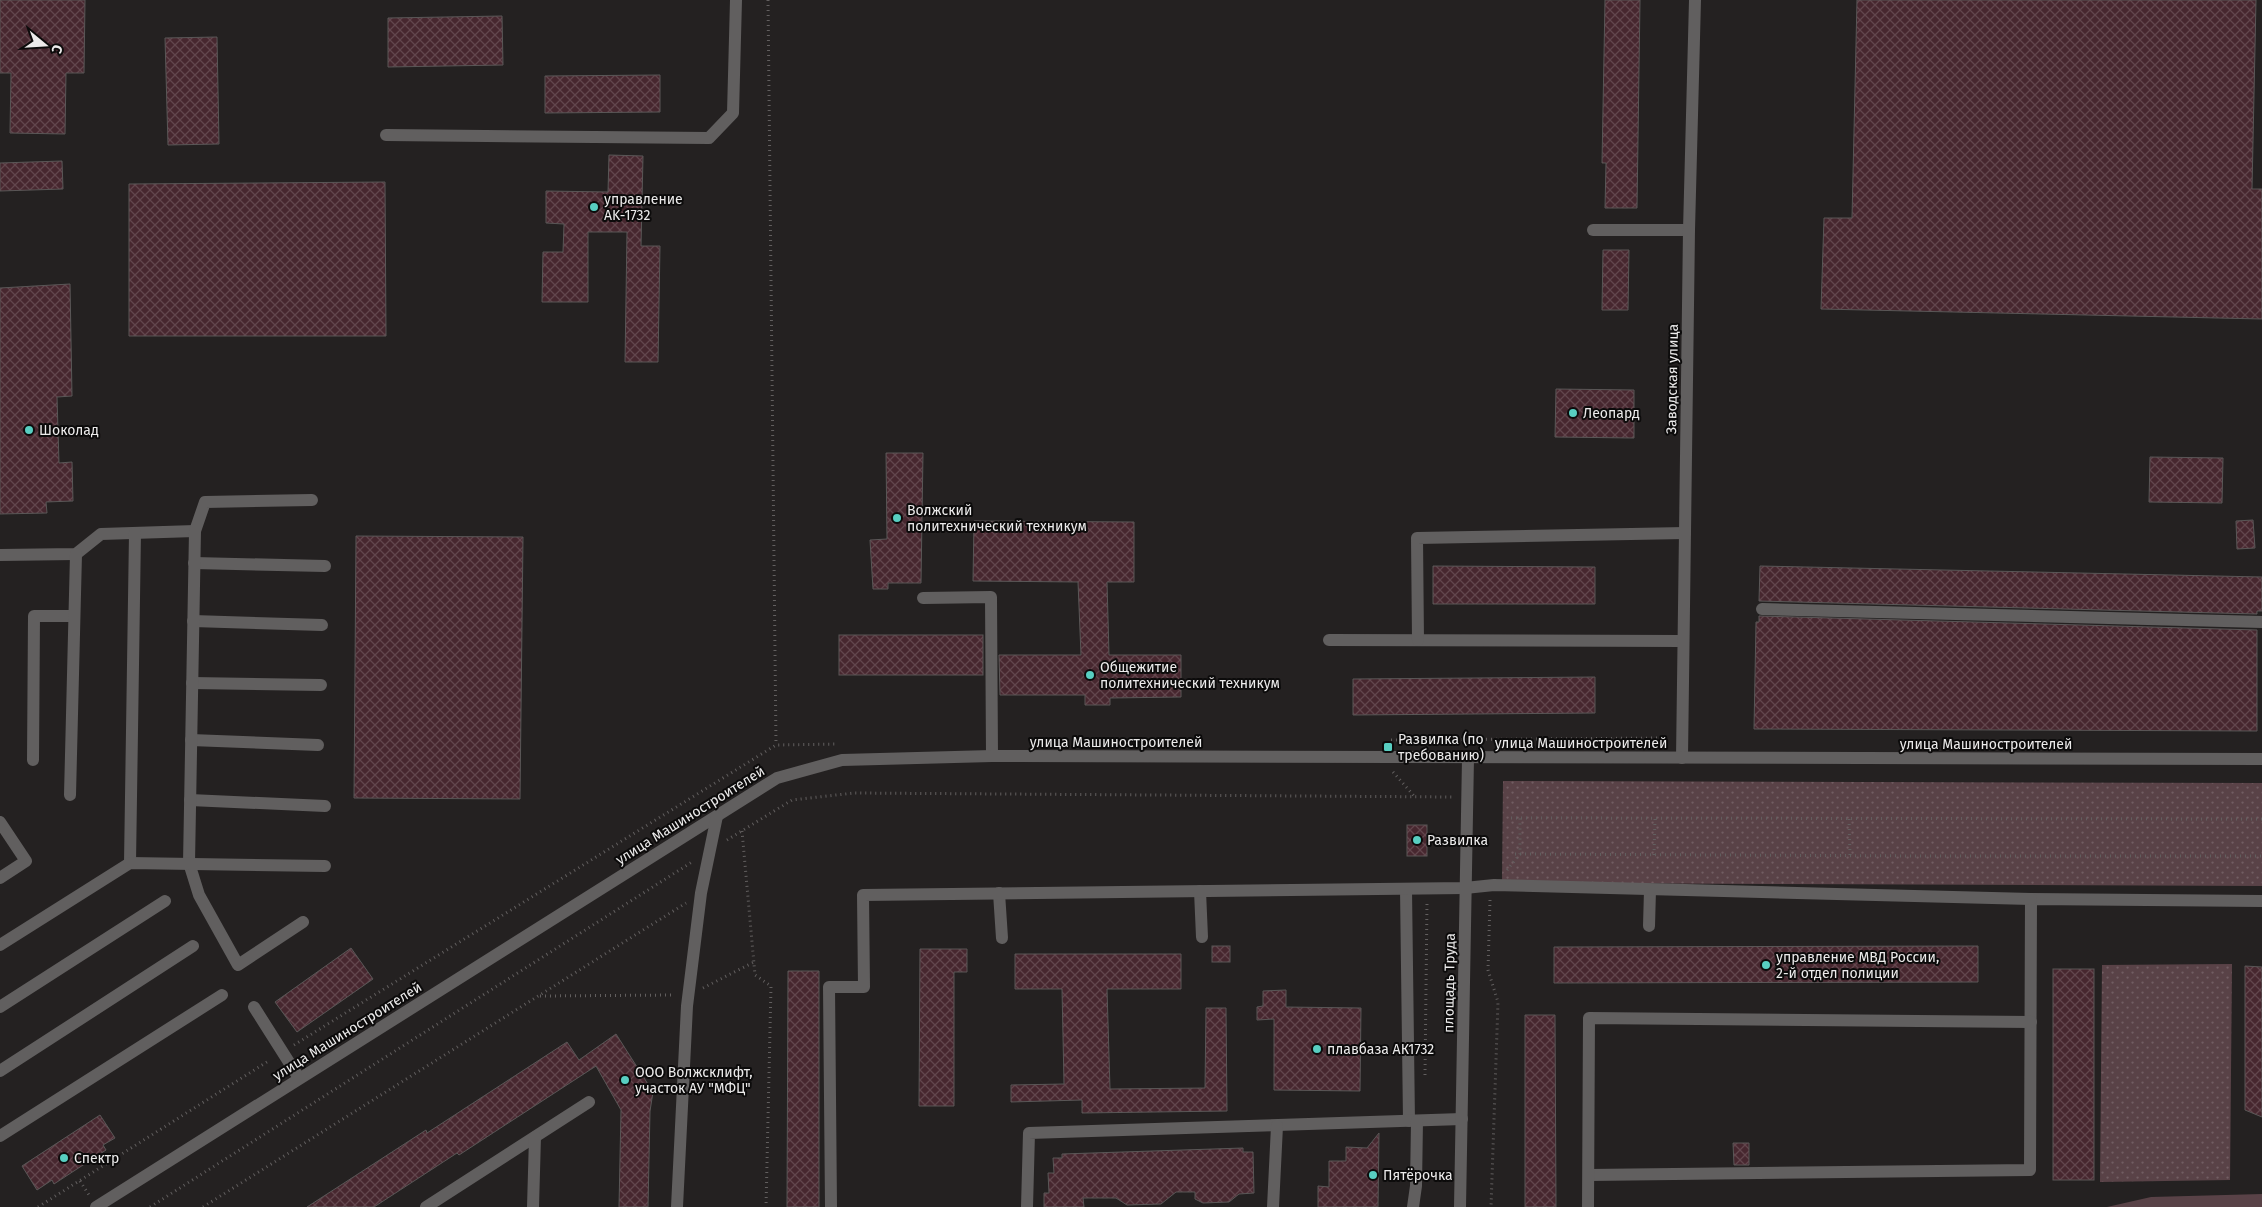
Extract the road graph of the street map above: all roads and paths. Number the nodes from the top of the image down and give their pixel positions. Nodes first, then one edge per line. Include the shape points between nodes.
1 (736, 0) edge
2 (768, 0) edge
3 (1695, 0) edge
4 (386, 135) dead end
5 (1593, 230) dead end
6 (1690, 230) junction
7 (312, 500) dead end
8 (194, 532) junction
9 (135, 533) junction
10 (1685, 533) junction
11 (76, 554) junction
12 (0, 555) edge
13 (194, 563) junction
14 (325, 566) dead end
15 (923, 598) dead end
16 (1762, 609) dead end
17 (74, 616) junction
18 (193, 621) junction
19 (2262, 622) edge
20 (322, 625) dead end
21 (1329, 640) dead end
22 (1418, 640) junction
23 (1683, 640) junction
24 (192, 683) junction
25 (322, 685) dead end
26 (191, 740) junction
27 (318, 745) dead end
28 (992, 756) junction
29 (1468, 758) junction
30 (1682, 758) junction
31 (2262, 759) edge
32 (33, 760) dead end
33 (70, 795) dead end
34 (1467, 797) junction
35 (190, 800) junction
36 (325, 806) dead end
37 (717, 816) junction
38 (1511, 818) dead end
39 (1520, 818) junction
40 (1655, 819) junction
41 (1849, 819) junction
42 (2262, 819) edge
43 (0, 822) edge
44 (742, 831) junction
45 (710, 851) junction
46 (1518, 854) junction
47 (1654, 855) junction
48 (1850, 856) junction
49 (2262, 856) edge
50 (189, 863) junction
51 (130, 864) junction
52 (325, 866) dead end
53 (0, 878) edge
54 (1494, 885) junction
55 (1427, 888) junction
56 (1465, 888) junction
57 (1406, 889) junction
58 (1650, 890) junction
59 (1200, 891) junction
60 (701, 893) junction
61 (999, 893) junction
62 (2031, 899) junction
63 (2262, 901) edge
64 (165, 902) dead end
65 (303, 922) dead end
66 (1649, 926) dead end
67 (1202, 937) dead end
68 (1002, 938) dead end
69 (0, 945) edge
70 (193, 946) dead end
71 (754, 962) junction
72 (222, 995) dead end
73 (688, 995) junction
74 (538, 996) junction
75 (0, 1007) edge
76 (254, 1007) dead end
77 (2030, 1022) junction
78 (284, 1051) junction
79 (0, 1071) edge
80 (300, 1078) junction
81 (1425, 1082) dead end
82 (589, 1102) dead end
83 (1462, 1119) junction
84 (1413, 1121) junction
85 (1277, 1126) junction
86 (0, 1136) edge
87 (535, 1137) junction
88 (1588, 1175) junction
89 (80, 1181) junction
90 (89, 1195) dead end
91 (38, 1207) edge
92 (96, 1207) edge
93 (150, 1207) edge
94 (203, 1207) edge
95 (426, 1207) edge
96 (534, 1207) edge
97 (677, 1207) edge
98 (766, 1207) edge
99 (831, 1207) edge
100 (1027, 1207) edge
101 (1273, 1207) edge
102 (1412, 1207) edge
103 (1460, 1207) edge
104 (1491, 1207) edge
105 (1588, 1207) edge

1 - 4 street via 733,113 709,138
2 - 78 path via 776,745
3 - 6 street, Заводская улица
5 - 6 street
6 - 10 street, Заводская улица
7 - 8 street via 205,502
8 - 9 street
8 - 13 street
9 - 11 street via 101,534
9 - 51 street
10 - 22 street via 1417,538
10 - 23 street, Заводская улица
11 - 12 street
11 - 17 street
13 - 14 street
13 - 18 street
15 - 28 street via 992,597
16 - 19 street
17 - 32 street via 34,616
17 - 33 street
18 - 20 street
18 - 24 street
21 - 22 street
22 - 23 street
23 - 30 street, Заводская улица
24 - 25 street
24 - 26 street
26 - 27 street
26 - 35 street
28 - 29 street, улица Машиностроителей
28 - 37 street, улица Машиностроителей via 842,760 777,778
29 - 30 street, улица Машиностроителей
29 - 34 street, площадь Труда
30 - 31 street, улица Машиностроителей
34 - 44 path via 854,793 792,800
34 - 56 street, площадь Труда
35 - 36 street
35 - 50 street
37 - 45 street
37 - 80 street, улица Машиностроителей
38 - 39 path
39 - 40 path
39 - 46 path
40 - 41 path
40 - 47 path
41 - 42 path
41 - 48 path
43 - 53 street via 26,862
44 - 45 path
44 - 71 path
45 - 60 street
45 - 93 path
46 - 47 path
46 - 54 path
47 - 48 path
48 - 49 path
50 - 51 street
50 - 52 street
50 - 65 street via 199,895 238,965
51 - 69 street
54 - 56 street
54 - 58 street
54 - 104 path via 1490,890 1488,970 1498,1002
55 - 56 street
55 - 57 street
55 - 81 path
56 - 83 street, площадь Труда
57 - 59 street
57 - 84 street
58 - 62 street
58 - 66 street
59 - 61 street
59 - 67 street
60 - 73 street
60 - 74 path
61 - 68 street
61 - 99 street via 863,895 864,987 829,987
62 - 63 street
62 - 77 street
64 - 75 street
70 - 79 street
71 - 73 path
71 - 98 path via 755,975 771,986
72 - 86 street
73 - 74 path
73 - 97 street
74 - 94 path
76 - 78 street
77 - 88 street via 2030,1170
77 - 88 street via 1589,1018
78 - 80 street
78 - 89 path
80 - 92 street, улица Машиностроителей
82 - 87 street
83 - 84 street
83 - 103 street, площадь Труда
84 - 85 street
84 - 102 street via 1416,1186
85 - 100 street via 1028,1133
85 - 101 street
87 - 95 street
87 - 96 street
88 - 105 street
89 - 90 path
89 - 91 path

